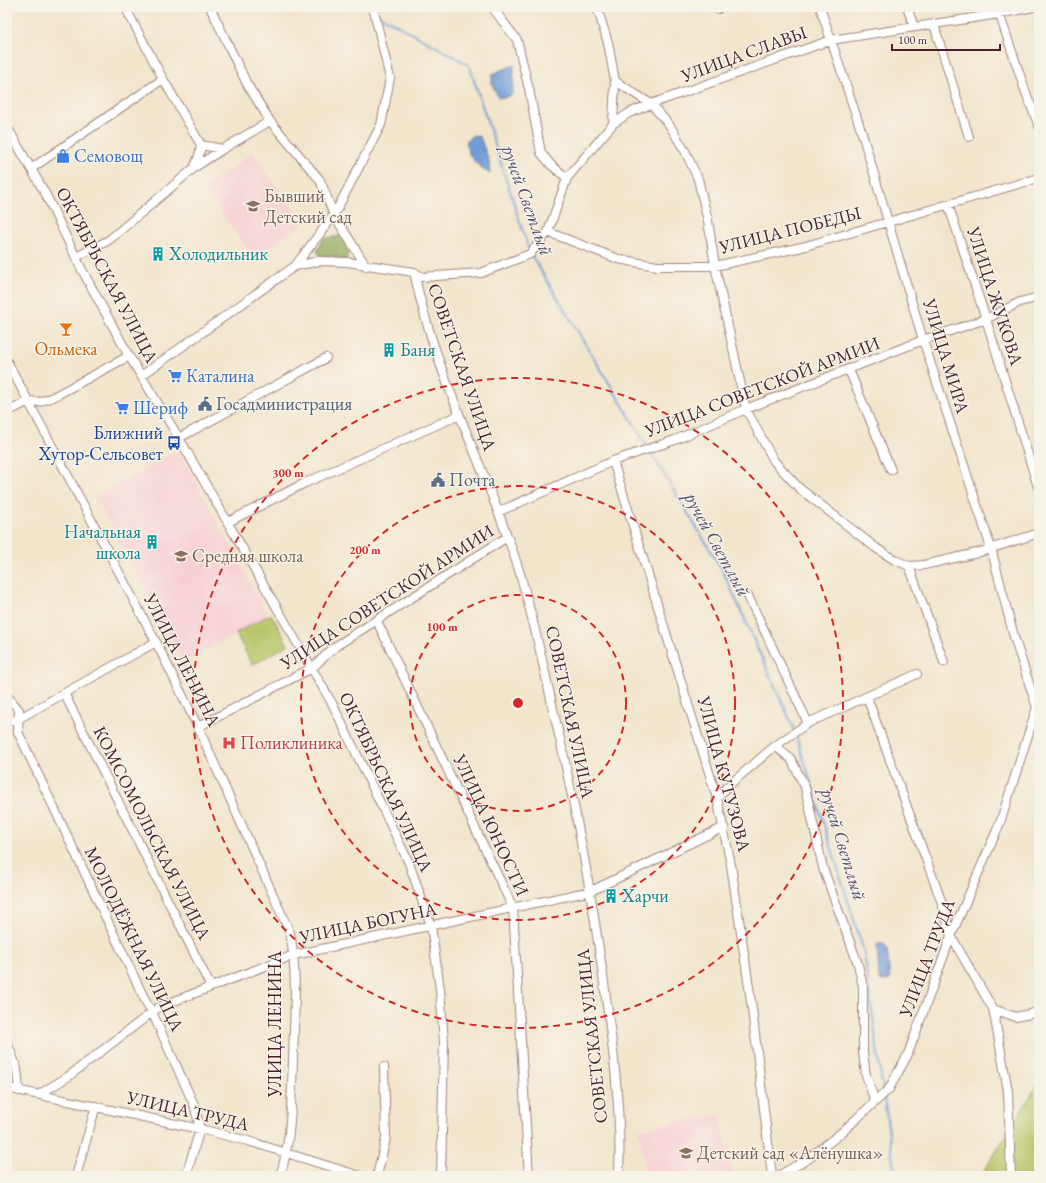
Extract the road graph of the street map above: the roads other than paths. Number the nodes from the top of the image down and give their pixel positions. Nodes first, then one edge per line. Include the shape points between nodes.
1 (125, 7) edge
2 (210, 7) edge
3 (372, 7) edge
4 (492, 7) edge
5 (597, 7) edge
6 (820, 7) edge
7 (907, 7) edge
8 (1033, 7) edge
9 (998, 11) edge
10 (934, 25) junction
11 (914, 27) junction
12 (831, 40) junction
13 (163, 80) junction
14 (615, 81) junction
15 (651, 104) junction
16 (270, 121) junction
17 (614, 124) junction
18 (1039, 126) edge
19 (7, 127) edge
20 (969, 137) dead end
21 (201, 144) junction
22 (223, 149) junction
23 (32, 168) junction
24 (194, 168) junction
25 (568, 178) junction
26 (1039, 178) edge
27 (948, 204) junction
28 (334, 215) junction
29 (889, 221) junction
30 (548, 232) junction
31 (76, 258) junction
32 (294, 266) junction
33 (366, 266) junction
34 (715, 266) junction
35 (414, 272) junction
36 (1039, 297) edge
37 (986, 319) junction
38 (923, 340) junction
39 (129, 356) junction
40 (326, 358) dead end
41 (7, 361) edge
42 (849, 370) junction
43 (142, 376) junction
44 (29, 401) junction
45 (746, 409) junction
46 (7, 412) edge
47 (459, 415) junction
48 (179, 438) junction
49 (613, 462) junction
50 (891, 470) dead end
51 (1039, 490) edge
52 (498, 512) junction
53 (228, 522) junction
54 (1039, 534) edge
55 (507, 537) junction
56 (991, 548) junction
57 (909, 566) junction
58 (748, 596) dead end
59 (377, 621) junction
60 (156, 642) junction
61 (944, 662) dead end
62 (312, 668) junction
63 (917, 674) dead end
64 (64, 693) junction
65 (7, 696) edge
66 (867, 697) junction
67 (1038, 709) edge
68 (18, 719) junction
69 (7, 722) edge
70 (808, 723) junction
71 (198, 727) junction
72 (775, 746) junction
73 (717, 798) junction
74 (724, 827) junction
75 (591, 891) junction
76 (513, 908) junction
77 (431, 926) junction
78 (952, 936) junction
79 (294, 955) junction
80 (212, 987) junction
81 (992, 1009) junction
82 (152, 1012) junction
83 (1039, 1012) edge
84 (7, 1042) edge
85 (384, 1067) dead end
86 (7, 1088) edge
87 (19, 1091) junction
88 (40, 1094) junction
89 (878, 1099) junction
90 (96, 1106) junction
91 (200, 1129) junction
92 (287, 1154) junction
93 (76, 1176) edge
94 (186, 1176) edge
95 (280, 1176) edge
96 (360, 1176) edge
97 (377, 1176) edge
98 (441, 1176) edge
99 (529, 1176) edge
100 (619, 1176) edge
101 (772, 1176) edge
102 (778, 1176) edge
103 (1011, 1176) edge

1 - 13 street
2 - 16 street via 246,84
3 - 28 street via 390,78 381,125
4 - 25 street via 517,40 541,153 551,165
5 - 14 street via 608,43
6 - 12 street, УЛИЦА МИРА
7 - 11 street
8 - 9 street, УЛИЦА СЛАВЫ
9 - 10 street, УЛИЦА СЛАВЫ
9 - 18 street
10 - 11 street, УЛИЦА СЛАВЫ
10 - 20 street
11 - 12 street, УЛИЦА СЛАВЫ
12 - 15 street, УЛИЦА СЛАВЫ
12 - 29 street, УЛИЦА МИРА
13 - 21 street
13 - 23 street
14 - 15 street
14 - 17 street
15 - 17 street, УЛИЦА СЛАВЫ via 629,113
15 - 34 street via 670,126 686,151 698,179
16 - 22 street
16 - 28 street via 320,180
17 - 25 street, УЛИЦА СЛАВЫ
19 - 23 street, ОКТЯБРЬСКАЯ УЛИЦА
21 - 22 street
21 - 24 street
22 - 24 street
23 - 31 street, ОКТЯБРЬСКАЯ УЛИЦА
24 - 31 street via 109,240
25 - 30 street
26 - 27 street, УЛИЦА ПОБЕДЫ
27 - 29 street, УЛИЦА ПОБЕДЫ
27 - 37 street, УЛИЦА ЖУКОВА
28 - 32 street
28 - 33 street
29 - 34 street, УЛИЦА ПОБЕДЫ via 802,246
29 - 38 street, УЛИЦА МИРА
30 - 34 street, УЛИЦА ПОБЕДЫ via 618,259 657,266
30 - 35 street via 530,254 481,273 422,277
31 - 39 street, ОКТЯБРЬСКАЯ УЛИЦА
32 - 33 street via 320,261
32 - 43 street
33 - 35 street
34 - 45 street
35 - 47 street, СОВЕТСКАЯ УЛИЦА via 424,315
36 - 37 street, УЛИЦА СОВЕТСКОЙ АРМИИ via 1020,302
37 - 38 street, УЛИЦА СОВЕТСКОЙ АРМИИ
37 - 51 street, УЛИЦА ЖУКОВА
38 - 42 street, УЛИЦА СОВЕТСКОЙ АРМИИ
38 - 56 street, УЛИЦА МИРА
39 - 43 street, ОКТЯБРЬСКАЯ УЛИЦА
39 - 44 street via 53,397 39,402
40 - 48 street
41 - 44 street, УЛИЦА ЛЕНИНА
42 - 45 street, УЛИЦА СОВЕТСКОЙ АРМИИ
42 - 50 street
43 - 48 street, ОКТЯБРЬСКАЯ УЛИЦА
44 - 46 street
44 - 60 street, УЛИЦА ЛЕНИНА
45 - 49 street, УЛИЦА СОВЕТСКОЙ АРМИИ via 675,440
45 - 57 street via 774,461 799,488 876,548
47 - 52 street, СОВЕТСКАЯ УЛИЦА
47 - 53 street via 305,483
48 - 53 street, ОКТЯБРЬСКАЯ УЛИЦА
49 - 52 street, УЛИЦА СОВЕТСКОЙ АРМИИ
49 - 73 street, УЛИЦА КУТУЗОВА
52 - 55 street, СОВЕТСКАЯ УЛИЦА
53 - 62 street, ОКТЯБРЬСКАЯ УЛИЦА
54 - 56 street
55 - 59 street, УЛИЦА СОВЕТСКОЙ АРМИИ
55 - 75 street, СОВЕТСКАЯ УЛИЦА via 534,622
56 - 57 street via 924,565
56 - 67 street, УЛИЦА МИРА via 1014,637
57 - 61 street
58 - 70 street
59 - 62 street, УЛИЦА СОВЕТСКОЙ АРМИИ via 336,646
59 - 76 street, УЛИЦА ЮНОСТИ
60 - 64 street
60 - 71 street, УЛИЦА ЛЕНИНА
62 - 71 street, УЛИЦА СОВЕТСКОЙ АРМИИ
62 - 77 street, ОКТЯБРЬСКАЯ УЛИЦА via 333,705 409,863
63 - 66 street
64 - 68 street
64 - 80 street, КОМСОМОЛЬСКАЯ УЛИЦА
65 - 68 street, МОЛОДЁЖНАЯ УЛИЦА via 19,710
66 - 70 street
66 - 78 street
67 - 78 street, УЛИЦА ТРУДА via 1000,823
68 - 69 street
68 - 82 street, МОЛОДЁЖНАЯ УЛИЦА via 18,732
70 - 72 street
71 - 79 street, УЛИЦА ЛЕНИНА via 284,915
72 - 73 street
72 - 89 street via 791,759 805,787 823,868 858,964 862,987 866,1075
73 - 74 street, УЛИЦА КУТУЗОВА
74 - 75 street, УЛИЦА БОГУНА
74 - 101 street, УЛИЦА КУТУЗОВА via 751,1001
75 - 76 street, УЛИЦА БОГУНА
75 - 100 street, СОВЕТСКАЯ УЛИЦА via 617,1091
76 - 77 street, УЛИЦА БОГУНА
76 - 99 street, УЛИЦА ЮНОСТИ
77 - 79 street, УЛИЦА БОГУНА
77 - 98 street, ОКТЯБРЬСКАЯ УЛИЦА via 444,1042
78 - 81 street
78 - 89 street, УЛИЦА ТРУДА via 908,1054 887,1090
79 - 80 street, УЛИЦА БОГУНА
79 - 92 street, УЛИЦА ЛЕНИНА via 294,1021
80 - 82 street, УЛИЦА БОГУНА
81 - 83 street via 1016,1017
81 - 103 street via 1008,1091
82 - 88 street, УЛИЦА БОГУНА via 69,1076
82 - 91 street, МОЛОДЁЖНАЯ УЛИЦА via 195,1106
84 - 87 street via 17,1069
85 - 97 street via 386,1138
86 - 87 street, УЛИЦА ТРУДА
87 - 88 street, УЛИЦА ТРУДА
88 - 90 street, УЛИЦА ТРУДА
89 - 102 street, УЛИЦА ТРУДА via 808,1159
90 - 91 street, УЛИЦА ТРУДА
90 - 93 street
91 - 92 street, УЛИЦА ТРУДА
91 - 94 street, МОЛОДЁЖНАЯ УЛИЦА
92 - 95 street, УЛИЦА ЛЕНИНА
92 - 96 street, УЛИЦА ТРУДА

